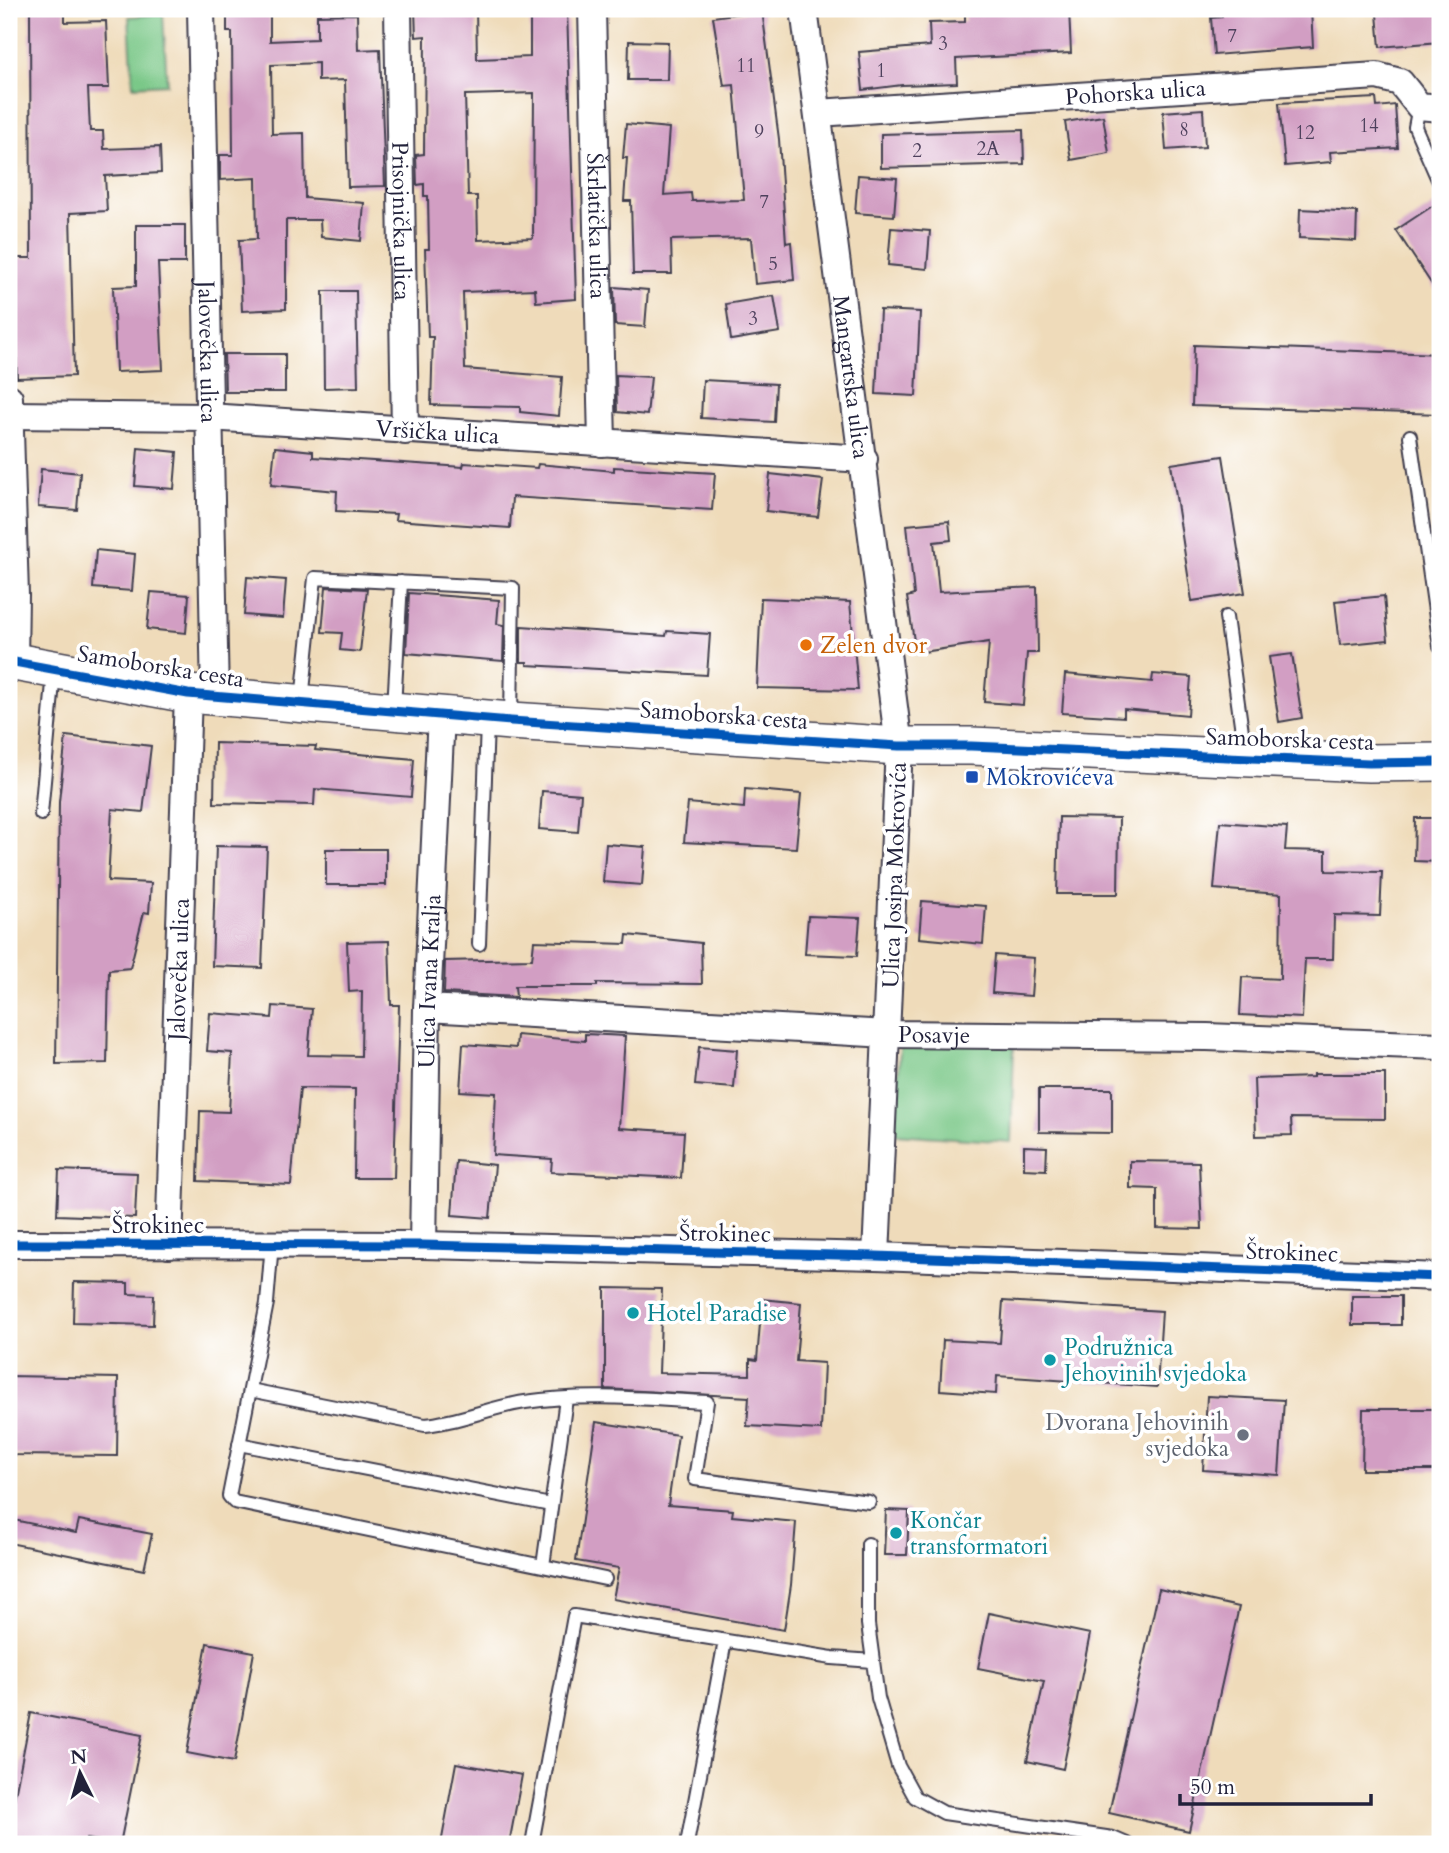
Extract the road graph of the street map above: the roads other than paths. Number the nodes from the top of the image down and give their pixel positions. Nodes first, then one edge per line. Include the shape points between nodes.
1 (201, 9) edge
2 (398, 9) edge
3 (592, 9) edge
4 (804, 9) edge
5 (1430, 107) edge
6 (818, 113) junction
7 (1440, 184) edge
8 (9, 398) edge
9 (9, 415) edge
10 (208, 416) junction
11 (405, 431) junction
12 (1410, 436) dead end
13 (602, 443) junction
14 (864, 459) junction
15 (401, 582) junction
16 (1226, 617) dead end
17 (1440, 646) edge
18 (11, 662) edge
19 (55, 669) junction
20 (202, 695) junction
21 (302, 704) junction
22 (393, 711) junction
23 (441, 715) junction
24 (499, 720) junction
25 (899, 746) junction
26 (1246, 757) junction
27 (1440, 762) edge
28 (41, 814) dead end
29 (479, 944) dead end
30 (427, 1008) junction
31 (888, 1034) junction
32 (1440, 1046) edge
33 (272, 1243) junction
34 (9, 1244) edge
35 (169, 1245) junction
36 (423, 1245) junction
37 (876, 1256) junction
38 (1440, 1277) edge
39 (250, 1390) junction
40 (566, 1399) junction
41 (239, 1444) junction
42 (869, 1502) dead end
43 (551, 1506) junction
44 (868, 1544) dead end
45 (542, 1566) junction
46 (605, 1579) dead end
47 (725, 1641) junction
48 (873, 1661) junction
49 (532, 1844) edge
50 (687, 1844) edge
51 (1127, 1844) edge

1 - 10 street, Jalovečka ulica
2 - 11 street, Prisojnička ulica
3 - 13 street, Škrlatička ulica
4 - 6 street, Mangartska ulica
5 - 6 street, Pohorska ulica via 1400,82 1377,76
5 - 7 lane via 1415,127
6 - 14 street, Mangartska ulica
8 - 9 street
9 - 10 street, Vršička ulica
9 - 18 street via 15,595
10 - 11 street, Vršička ulica
10 - 20 street, Jalovečka ulica via 216,596
11 - 13 street, Vršička ulica
12 - 17 lane
13 - 14 street, Vršička ulica
14 - 25 street, Mangartska ulica
15 - 21 lane via 315,578
15 - 22 lane
15 - 24 lane via 513,588
16 - 26 lane
18 - 19 street, Samoborska cesta
19 - 20 street, Samoborska cesta
19 - 28 lane
20 - 21 street, Samoborska cesta
20 - 35 street, Jalovečka ulica
21 - 22 street, Samoborska cesta
22 - 23 street, Samoborska cesta
23 - 24 street, Samoborska cesta
23 - 30 street, Ulica Ivana Kralja
24 - 25 street, Samoborska cesta
24 - 29 lane
25 - 26 street, Samoborska cesta
25 - 31 street, Ulica Josipa Mokrovića
26 - 27 street, Samoborska cesta
30 - 31 street, Posavje
30 - 36 street, Ulica Ivana Kralja
31 - 32 street, Posavje via 1207,1037
31 - 37 street, Ulica Josipa Mokrovića
33 - 35 street, Štrokinec
33 - 36 street, Štrokinec
33 - 39 lane via 267,1303
34 - 35 street, Štrokinec
36 - 37 street, Štrokinec
37 - 38 street, Štrokinec
39 - 40 lane via 425,1425 527,1401
39 - 41 lane
40 - 42 lane via 707,1402 695,1479
40 - 43 lane
41 - 43 lane
41 - 45 lane via 229,1496 234,1502
43 - 45 lane
44 - 48 lane
45 - 46 lane
47 - 48 lane
47 - 49 lane via 574,1616
47 - 50 lane
48 - 51 lane via 878,1699 898,1766 915,1797 944,1813 1113,1838

